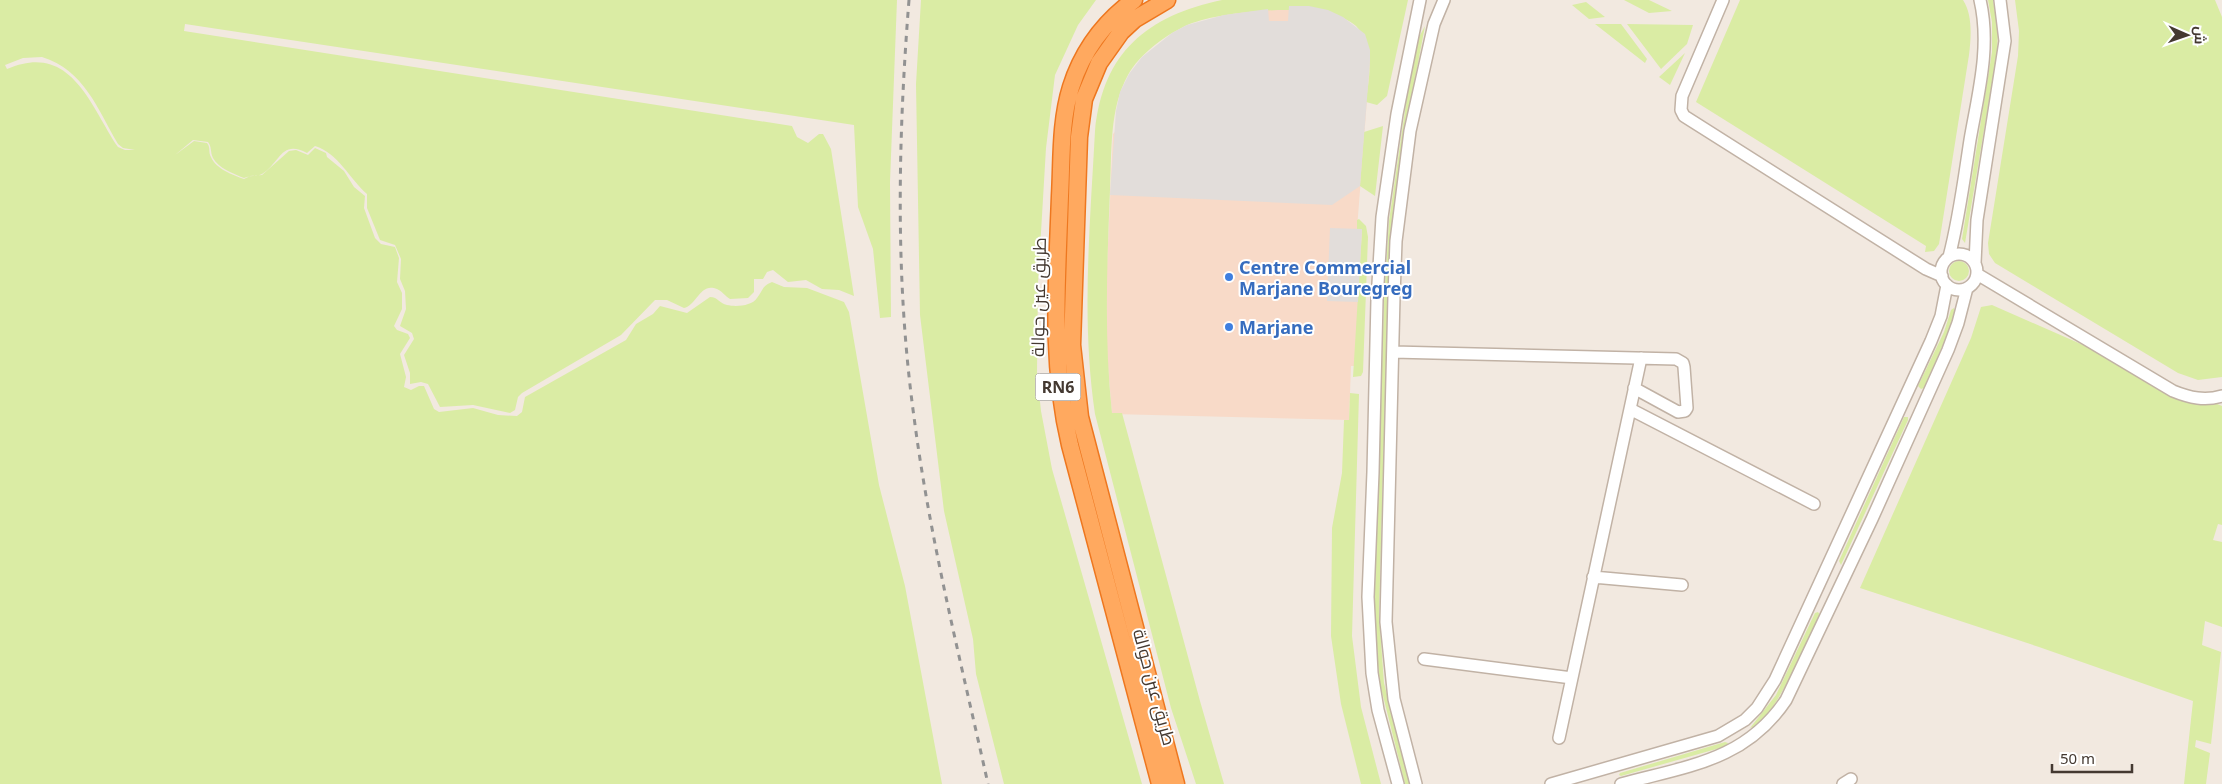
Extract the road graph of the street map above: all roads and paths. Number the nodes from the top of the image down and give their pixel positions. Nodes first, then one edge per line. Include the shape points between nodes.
1 (1134, 0) edge
2 (1167, 0) edge
3 (1420, 0) edge
4 (1444, 0) edge
5 (1723, 0) edge
6 (1980, 0) edge
7 (2000, 0) edge
8 (1949, 257) junction
9 (1976, 268) junction
10 (1945, 281) junction
11 (1967, 288) junction
12 (1393, 352) junction
13 (1640, 358) junction
14 (1634, 388) junction
15 (2222, 396) edge
16 (1904, 400) junction
17 (1922, 408) junction
18 (1630, 409) junction
19 (1814, 504) dead end
20 (1593, 577) junction
21 (1819, 584) junction
22 (1682, 585) dead end
23 (1838, 593) junction
24 (1424, 659) dead end
25 (1572, 678) junction
26 (1731, 729) junction
27 (1559, 738) dead end
28 (1742, 745) junction
29 (1160, 784) edge
30 (1176, 784) edge
31 (1398, 784) edge
32 (1416, 784) edge
33 (1552, 784) edge
34 (1621, 784) edge

1 - 29 highway, طريق عين حوالة / RN6 via 1106,25 1088,48 1075,74 1067,102 1057,264 1056,363 1072,453
2 - 30 highway, طريق عين حوالة / RN6 via 1135,19 1121,32 1099,63 1084,98 1079,137 1072,321 1076,393 1090,457
3 - 31 street via 1397,114 1382,217 1368,597 1372,672 1378,710
4 - 12 street via 1434,24 1409,141 1396,241
5 - 10 street via 1682,96 1684,116
6 - 8 street via 1984,58
7 - 9 street via 2005,41 1977,220
8 - 9 street via 1961,254 1969,257
8 - 10 street via 1943,265
9 - 11 street via 1974,282
9 - 15 street via 2173,391 2204,399
10 - 11 street via 1956,289
10 - 16 street via 1936,329
11 - 17 street via 1954,337
12 - 13 street
12 - 32 street via 1387,648 1396,708
13 - 14 street
13 - 14 street via 1676,359 1683,363 1687,408 1678,412
14 - 18 street
16 - 17 street
16 - 21 street
17 - 23 street
18 - 19 street
18 - 20 street
20 - 22 street
20 - 25 street
21 - 23 street
21 - 26 street via 1767,695 1745,720
23 - 28 street via 1786,700 1765,728
24 - 25 street
25 - 27 street
26 - 28 street
26 - 33 street via 1704,741
28 - 34 street via 1708,760

